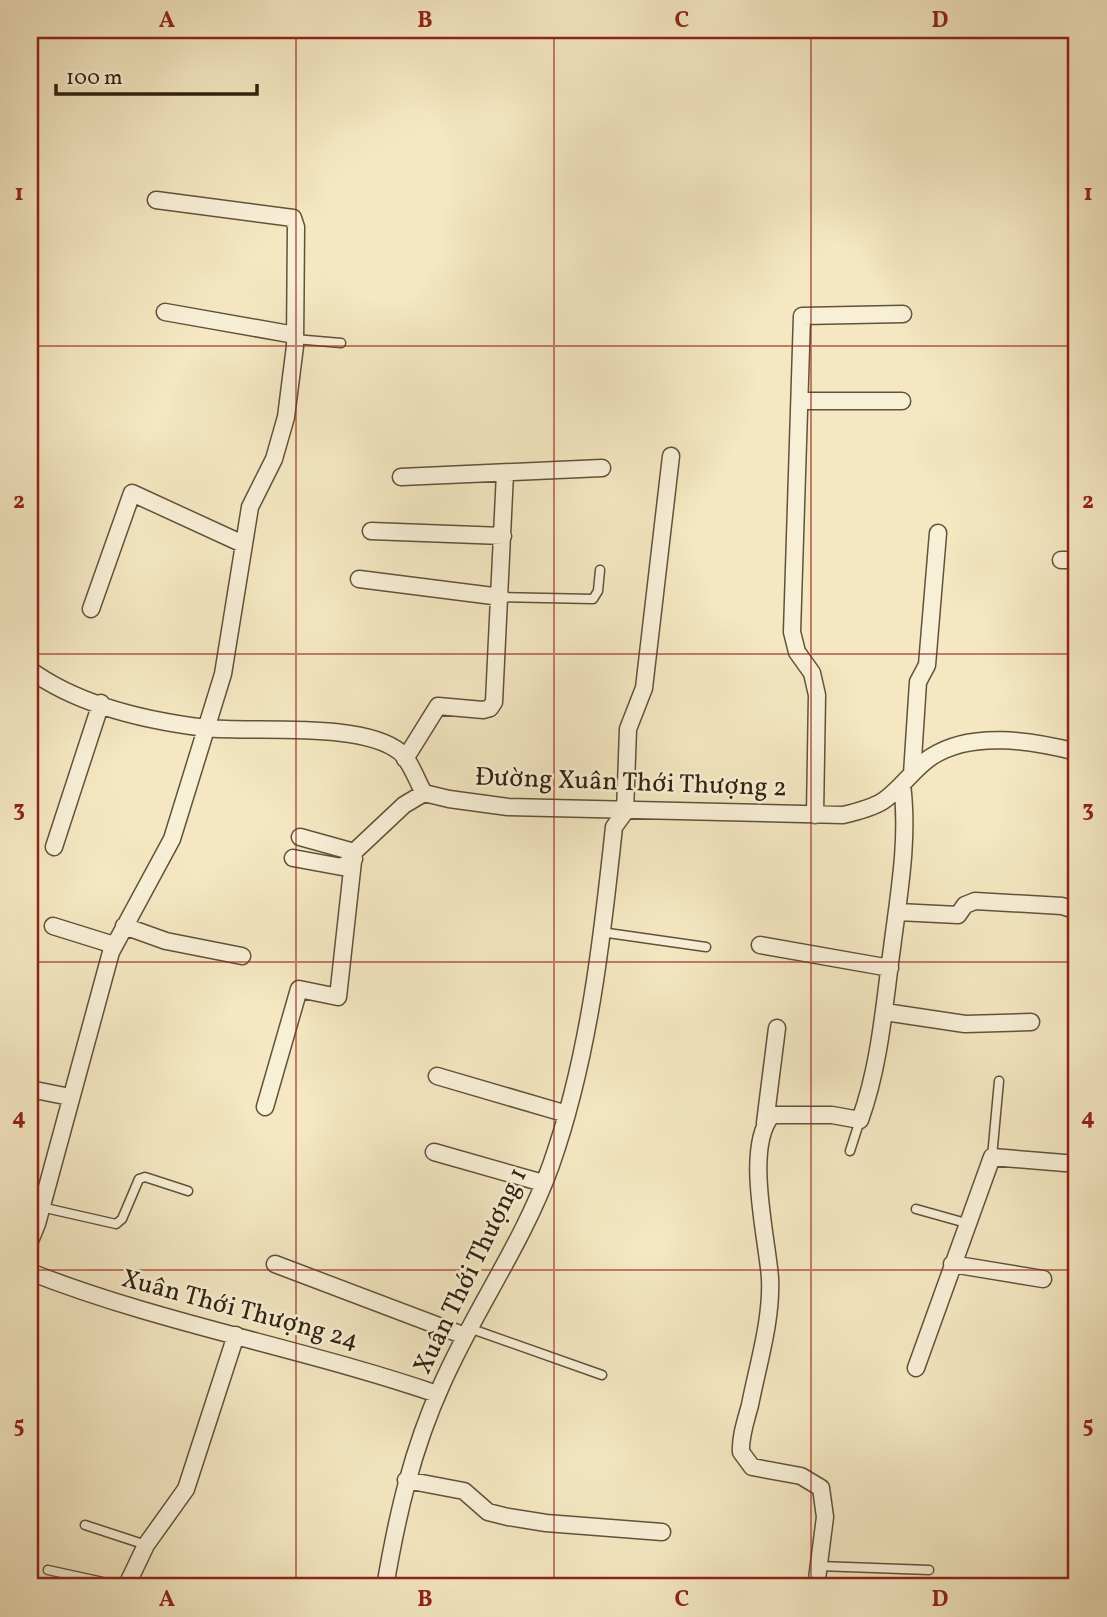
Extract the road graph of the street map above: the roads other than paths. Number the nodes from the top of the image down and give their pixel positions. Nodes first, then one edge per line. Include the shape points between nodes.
1 (156, 200) dead end
2 (165, 312) dead end
3 (903, 314) dead end
4 (295, 337) junction
5 (341, 343) dead end
6 (802, 401) junction
7 (902, 401) dead end
8 (671, 456) dead end
9 (602, 468) dead end
10 (505, 473) junction
11 (401, 477) dead end
12 (371, 531) dead end
13 (938, 533) dead end
14 (503, 537) junction
15 (243, 544) junction
16 (600, 570) dead end
17 (359, 579) dead end
18 (501, 597) junction
19 (91, 609) dead end
20 (30, 670) edge
21 (101, 703) junction
22 (207, 728) junction
23 (1077, 752) edge
24 (405, 759) junction
25 (907, 779) junction
26 (424, 793) junction
27 (625, 812) junction
28 (815, 815) junction
29 (300, 837) dead end
30 (54, 847) dead end
31 (354, 855) junction
32 (293, 858) dead end
33 (1077, 911) edge
34 (898, 912) junction
35 (52, 926) dead end
36 (124, 926) junction
37 (601, 932) junction
38 (114, 945) junction
39 (760, 945) dead end
40 (706, 947) dead end
41 (242, 956) dead end
42 (890, 968) junction
43 (884, 1012) junction
44 (1031, 1022) dead end
45 (777, 1028) dead end
46 (437, 1076) dead end
47 (999, 1081) dead end
48 (30, 1089) edge
49 (70, 1097) junction
50 (265, 1107) dead end
51 (567, 1114) junction
52 (860, 1120) junction
53 (765, 1123) junction
54 (850, 1151) dead end
55 (434, 1152) dead end
56 (992, 1157) junction
57 (1077, 1164) edge
58 (543, 1183) junction
59 (188, 1191) dead end
60 (41, 1207) junction
61 (916, 1209) dead end
62 (967, 1223) junction
63 (30, 1241) edge
64 (275, 1264) dead end
65 (952, 1264) junction
66 (30, 1272) edge
67 (1043, 1279) dead end
68 (467, 1332) junction
69 (236, 1335) junction
70 (916, 1368) dead end
71 (602, 1375) dead end
72 (437, 1394) junction
73 (406, 1479) junction
74 (85, 1525) dead end
75 (662, 1532) dead end
76 (146, 1545) junction
77 (819, 1566) junction
78 (48, 1570) dead end
79 (929, 1570) dead end
80 (126, 1587) edge
81 (385, 1587) edge
82 (816, 1587) edge

1 - 4 street via 293,218
2 - 4 street
3 - 6 street via 802,316
4 - 5 lane
4 - 15 street via 283,433 250,507
6 - 7 street
6 - 28 street via 792,632 817,695
8 - 27 street via 644,688 628,729
9 - 10 street
10 - 11 street
10 - 14 street
12 - 14 street
13 - 25 street via 927,665 918,681
14 - 18 street
15 - 19 street via 132,492
15 - 22 street via 232,634
16 - 18 lane via 593,599
17 - 18 street
18 - 24 street via 494,702 490,708 438,706
20 - 21 street via 67,692
21 - 22 street via 162,722
21 - 30 street
22 - 24 street via 351,735 389,745
22 - 36 street via 172,839
23 - 25 street, Đường Xuân Thới Thượng 2 via 1036,742 978,743 932,757
24 - 26 street
25 - 28 street, Đường Xuân Thới Thượng 2 via 883,801 861,810 843,816
25 - 34 street
26 - 27 street, Đường Xuân Thới Thượng 2 via 508,807
26 - 31 street via 404,805
27 - 28 street, Đường Xuân Thới Thượng 2
27 - 37 street, Xuân Thới Thượng 1 via 614,827
29 - 31 street
31 - 32 street via 342,867
31 - 50 street via 338,998 299,989
33 - 34 street via 1062,906 975,901 958,915
34 - 42 street
35 - 38 street
36 - 38 street
36 - 41 street via 166,942
37 - 40 lane
37 - 51 street, Xuân Thới Thượng 1
38 - 49 street
39 - 42 street
42 - 43 street
43 - 44 street via 953,1023
43 - 52 street via 872,1083
45 - 53 street
46 - 51 street
47 - 56 lane
48 - 49 street
49 - 60 street
51 - 58 street, Xuân Thới Thượng 1
52 - 53 street via 772,1115
52 - 54 lane
53 - 77 street via 758,1156 770,1279 741,1452 752,1467 801,1476 821,1488 825,1517
55 - 58 street
56 - 57 street
56 - 62 street
58 - 68 street, Xuân Thới Thượng 1 via 511,1254
59 - 60 lane via 139,1179 116,1224
60 - 63 street
61 - 62 lane
62 - 65 street
64 - 68 street
65 - 67 street
65 - 70 street
66 - 69 street, Xuân Thới Thượng 24
68 - 71 lane
68 - 72 street, Xuân Thới Thượng 1
69 - 72 street, Xuân Thới Thượng 24 via 361,1368
69 - 76 street via 186,1489
72 - 73 street, Xuân Thới Thượng 1
73 - 75 street via 464,1491 488,1512 508,1517
73 - 81 street, Xuân Thới Thượng 1
74 - 76 lane
76 - 80 street
77 - 79 lane
77 - 82 street
78 - 80 lane

